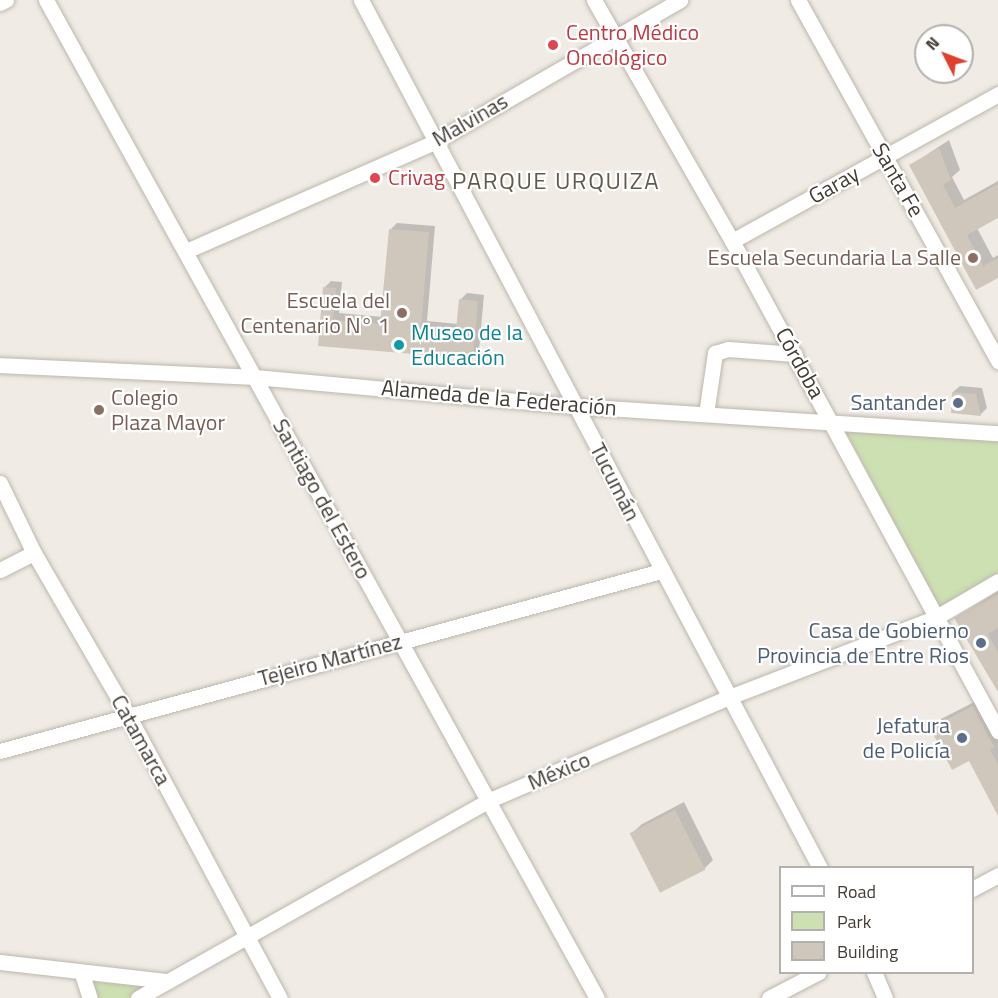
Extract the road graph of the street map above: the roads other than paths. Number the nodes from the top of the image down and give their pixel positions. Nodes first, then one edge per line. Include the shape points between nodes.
1 (6, 0) edge
2 (46, 0) edge
3 (361, 0) edge
4 (594, 0) edge
5 (680, 0) edge
6 (798, 0) edge
7 (0, 3) edge
8 (614, 35) junction
9 (998, 94) edge
10 (435, 141) junction
11 (885, 158) junction
12 (732, 241) junction
13 (186, 251) junction
14 (795, 354) junction
15 (998, 361) edge
16 (0, 365) edge
17 (254, 377) junction
18 (575, 406) junction
19 (706, 414) junction
20 (831, 421) junction
21 (998, 433) edge
22 (0, 483) edge
23 (34, 553) junction
24 (0, 570) edge
25 (661, 571) junction
26 (998, 581) edge
27 (935, 618) junction
28 (402, 641) junction
29 (729, 697) junction
30 (128, 715) junction
31 (998, 731) edge
32 (0, 751) edge
33 (490, 800) junction
34 (819, 866) edge
35 (998, 875) edge
36 (974, 888) edge
37 (248, 938) junction
38 (0, 962) edge
39 (82, 974) junction
40 (815, 974) edge
41 (875, 974) edge
42 (168, 981) junction
43 (90, 998) edge
44 (138, 998) edge
45 (280, 998) edge
46 (597, 998) edge
47 (769, 998) edge
48 (885, 998) edge

1 - 7 street
2 - 13 street, Santiago del Estero
3 - 10 street, Tucumán
4 - 8 street, Córdoba
5 - 8 street, Malvinas
6 - 11 street, Santa Fe
8 - 10 street, Malvinas
8 - 12 street, Córdoba
9 - 11 street, Garay
10 - 13 street, Malvinas
10 - 18 street, Tucumán
11 - 12 street, Garay
11 - 15 street, Santa Fe
12 - 14 street, Córdoba
13 - 17 street, Santiago del Estero
14 - 19 street via 728,349 715,353
14 - 20 street, Córdoba
16 - 17 street, Alameda de la Federación
17 - 18 street, Alameda de la Federación
17 - 28 street, Santiago del Estero
18 - 19 street, Alameda de la Federación
18 - 25 street, Tucumán
19 - 20 street, Alameda de la Federación
20 - 21 street, Alameda de la Federación
20 - 27 street, Córdoba
22 - 23 street, Catamarca
23 - 24 street
23 - 30 street, Catamarca
25 - 28 street, Tejeiro Martínez
25 - 29 street, Tucumán
26 - 27 street, México
27 - 29 street, México
27 - 31 street, Córdoba
28 - 30 street, Tejeiro Martínez
28 - 33 street, Santiago del Estero
29 - 33 street, México
29 - 34 street, Tucumán
30 - 32 street, Tejeiro Martínez
30 - 37 street, Catamarca
33 - 37 street, México
33 - 46 street, Santiago del Estero
35 - 36 street
37 - 42 street, México
37 - 45 street, Catamarca
38 - 39 street
39 - 42 street
39 - 43 street
40 - 47 street
41 - 48 street
42 - 44 street, México

